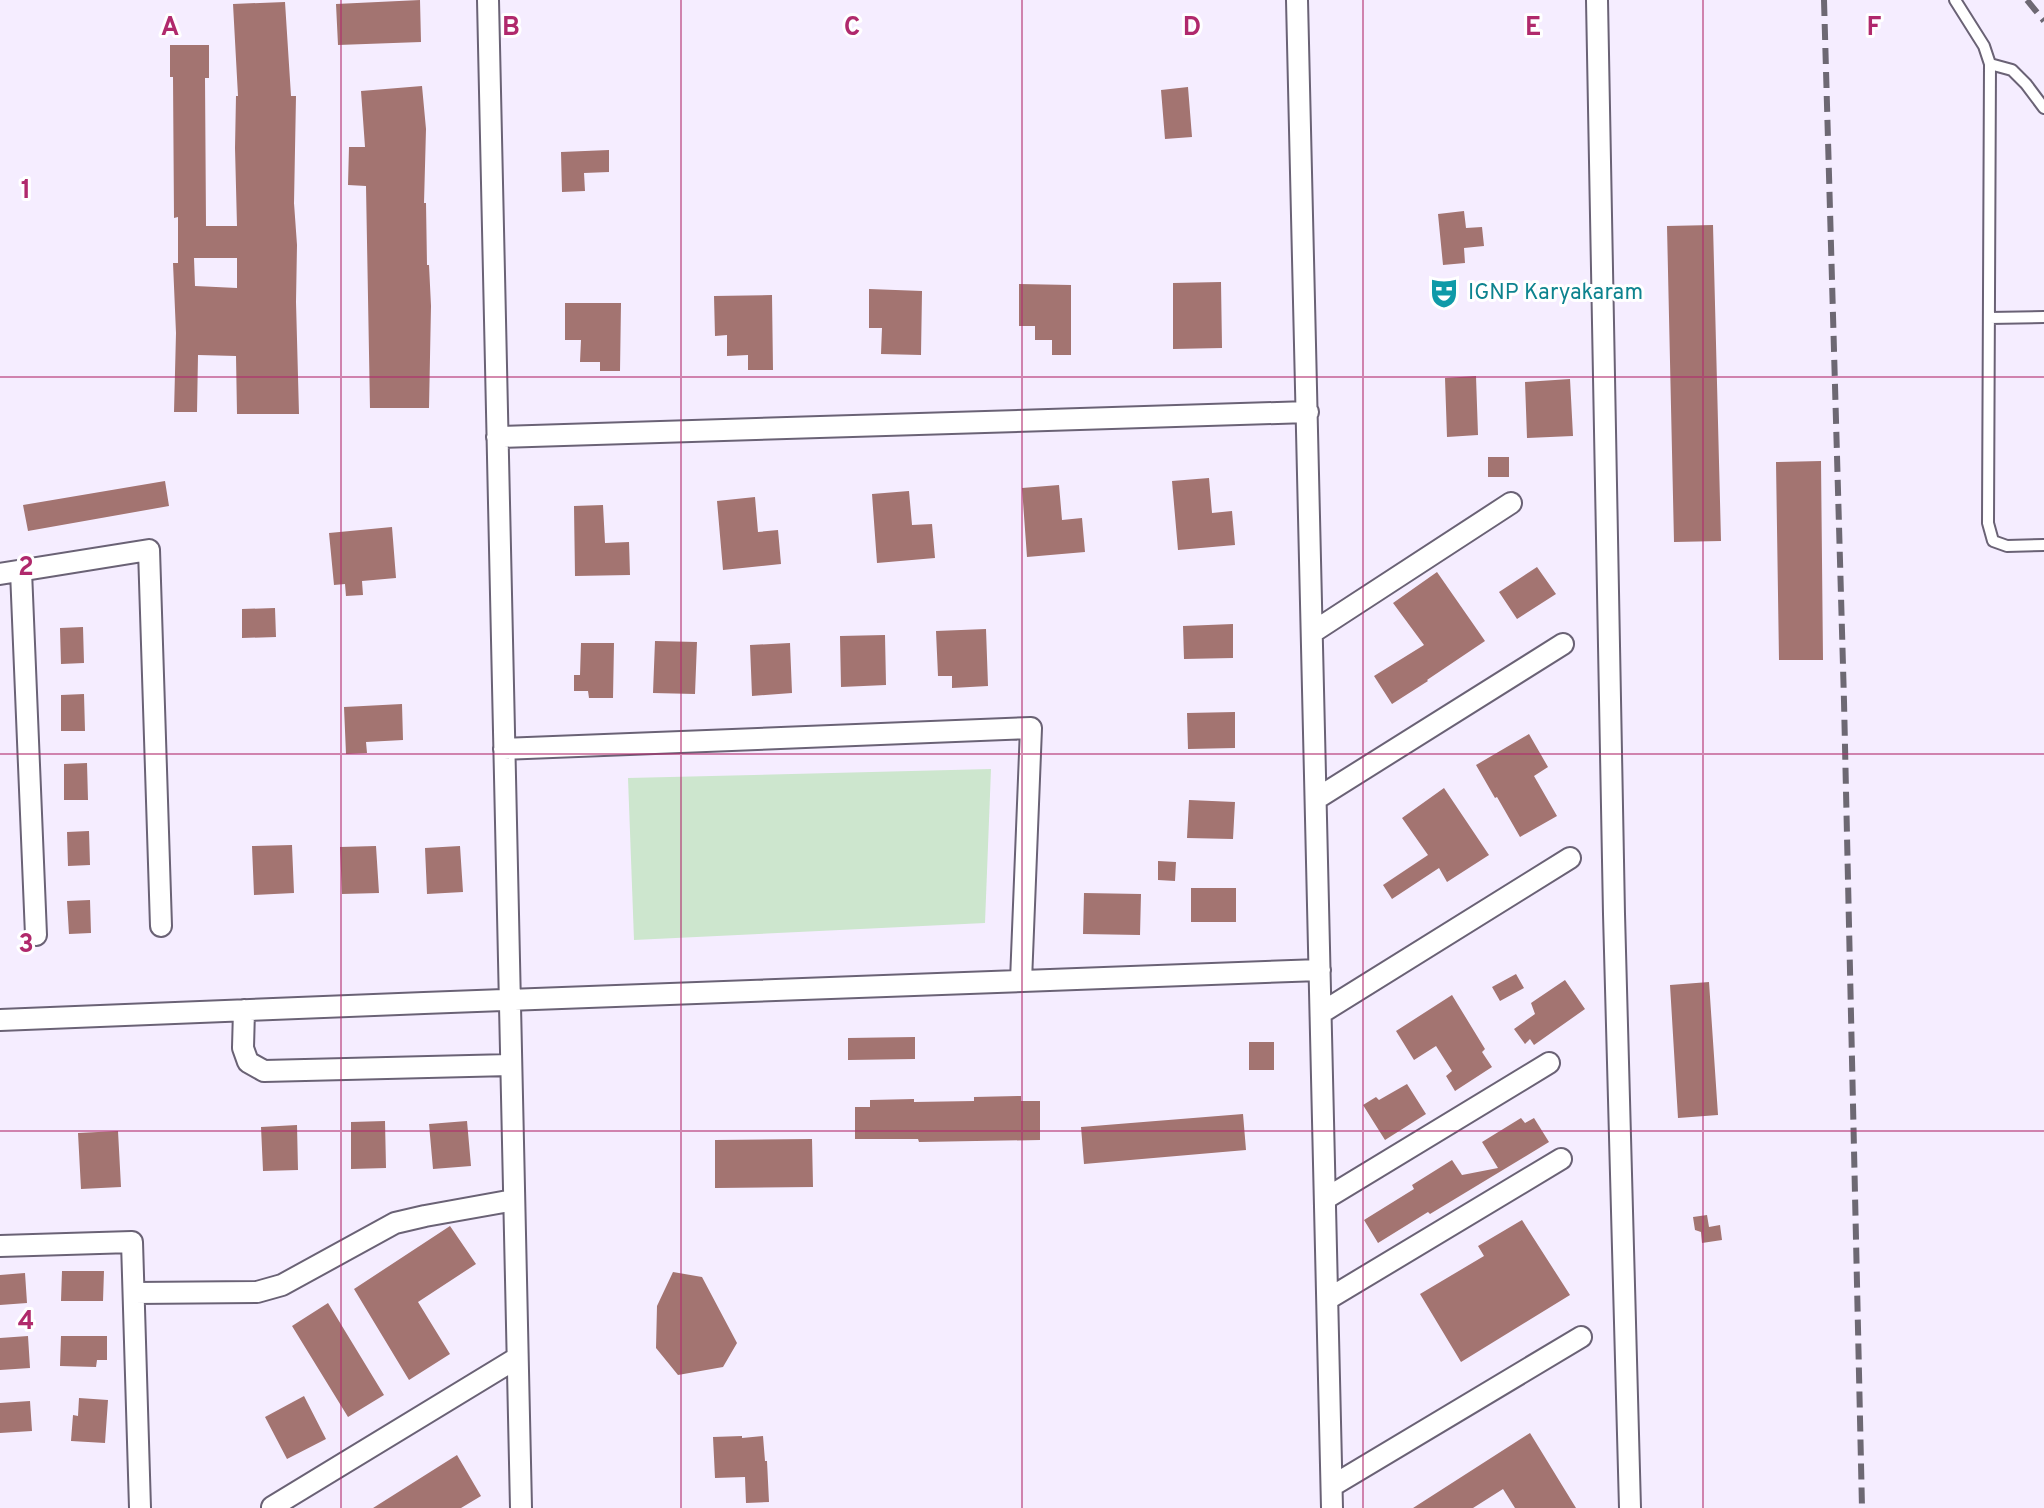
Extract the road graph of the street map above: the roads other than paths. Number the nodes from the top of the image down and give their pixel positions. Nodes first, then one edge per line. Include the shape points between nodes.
1 (488, 0) edge
2 (1297, 0) edge
3 (1597, 0) edge
4 (1955, 0) edge
5 (1990, 64) junction
6 (2044, 108) edge
7 (2044, 317) edge
8 (1989, 318) junction
9 (1308, 412) junction
10 (497, 437) junction
11 (1511, 503) dead end
12 (2044, 545) edge
13 (21, 571) junction
14 (0, 574) edge
15 (1313, 632) junction
16 (1563, 644) dead end
17 (504, 749) junction
18 (1316, 799) junction
19 (1570, 858) dead end
20 (161, 926) dead end
21 (36, 935) dead end
22 (1320, 970) junction
23 (1021, 981) junction
24 (510, 1000) junction
25 (244, 1010) junction
26 (1321, 1013) junction
27 (0, 1020) edge
28 (1549, 1063) dead end
29 (511, 1065) junction
30 (1561, 1159) dead end
31 (1325, 1199) junction
32 (514, 1200) junction
33 (0, 1246) edge
34 (134, 1293) junction
35 (1328, 1299) junction
36 (1581, 1337) dead end
37 (517, 1358) junction
38 (1332, 1486) junction
39 (272, 1507) edge
40 (140, 1508) edge
41 (521, 1508) edge
42 (1332, 1508) edge
43 (1630, 1508) edge

1 - 10 street
2 - 9 street
3 - 43 street
4 - 5 lane
5 - 6 lane via 2012,70
5 - 8 lane
7 - 8 lane
8 - 12 lane via 1988,523 1993,541
9 - 10 street
9 - 15 street
10 - 17 street
11 - 15 street
13 - 14 street
13 - 20 street via 149,550
13 - 21 street
15 - 18 street
16 - 18 street
17 - 23 street via 1031,728
17 - 24 street
18 - 22 street
19 - 26 street
22 - 23 street
22 - 26 street
23 - 24 street
24 - 25 street
24 - 29 street
25 - 27 street
25 - 29 street via 243,1048 248,1062 264,1071
26 - 31 street
28 - 31 street
29 - 32 street
30 - 35 street
31 - 35 street
32 - 34 street via 395,1223 282,1285 257,1292
32 - 37 street
33 - 34 street via 132,1242
34 - 40 street
35 - 38 street
36 - 38 street
37 - 39 street
37 - 41 street
38 - 42 street

